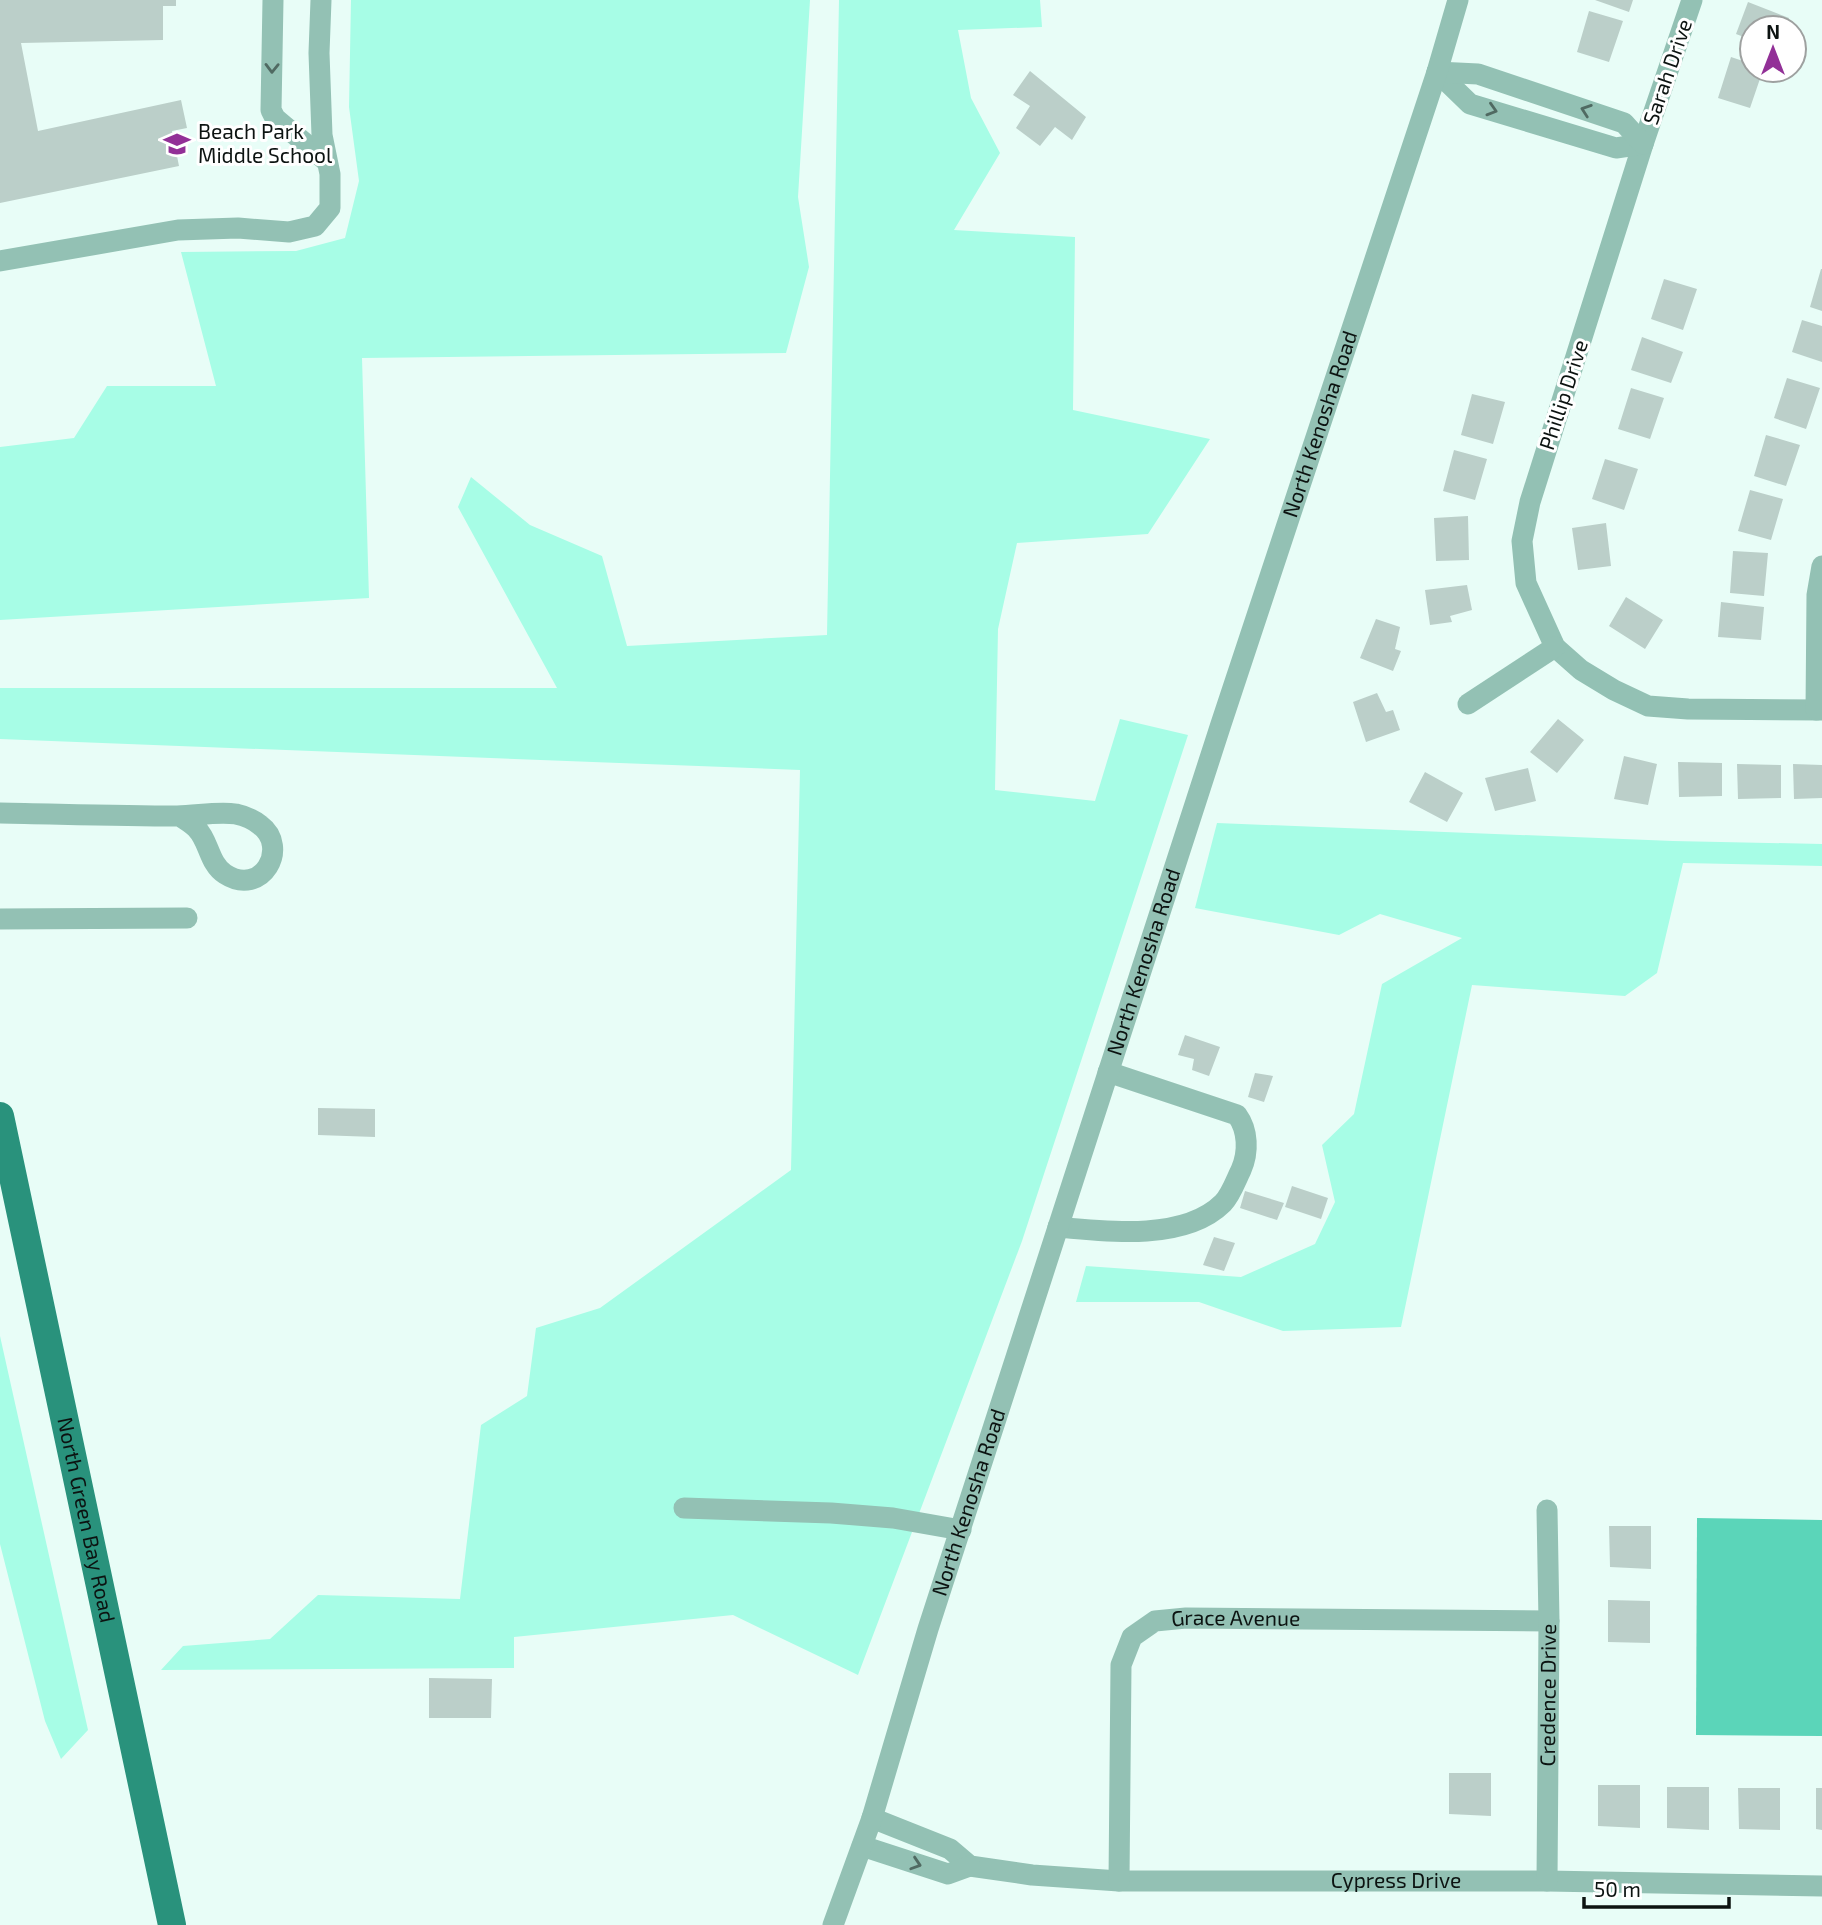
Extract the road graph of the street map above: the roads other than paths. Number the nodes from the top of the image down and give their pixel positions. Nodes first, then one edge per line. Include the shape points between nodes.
1 (273, 0) edge
2 (321, 0) edge
3 (1458, 0) edge
4 (1692, 0) edge
5 (1437, 72) junction
6 (1643, 144) junction
7 (325, 160) junction
8 (0, 261) edge
9 (1822, 566) edge
10 (1555, 647) junction
11 (1468, 704) dead end
12 (1819, 710) edge
13 (0, 813) edge
14 (180, 816) dead end
15 (187, 918) dead end
16 (0, 919) edge
17 (1108, 1072) junction
18 (0, 1116) edge
19 (1058, 1227) junction
20 (684, 1508) dead end
21 (1547, 1510) dead end
22 (961, 1530) junction
23 (1549, 1621) junction
24 (872, 1818) junction
25 (862, 1846) junction
26 (970, 1866) junction
27 (1119, 1881) junction
28 (1547, 1881) junction
29 (1822, 1886) edge
30 (172, 1925) edge
31 (833, 1925) edge

1 -> 7 street via 271,110
2 - 7 street
3 - 5 street, North Kenosha Road
4 - 6 street, Sarah Drive
6 -> 5 street via 1624,123 1478,74
5 -> 6 street via 1470,104 1616,148
5 - 17 street, North Kenosha Road
6 - 10 street, Phillip Drive via 1530,502 1522,541 1526,583
7 - 8 street via 330,174 330,208 315,226 289,232 178,230
9 - 12 street
10 - 11 street
10 - 12 street, Phillip Drive via 1581,670 1648,706
13 - 14 street
15 - 16 street
17 - 19 street, North Kenosha Road
17 - 19 street via 1237,1115 1245,1127 1245,1160 1225,1202 1199,1221 1154,1230
18 - 30 main road, North Green Bay Road
19 - 22 street, North Kenosha Road
20 - 22 street via 831,1513
21 - 23 street, Credence Drive
22 - 24 street, North Kenosha Road
23 - 27 street, Grace Avenue via 1155,1621 1132,1637 1121,1665
23 - 28 street, Credence Drive
24 - 25 street, North Kenosha Road
24 - 26 street, Cypress Drive via 950,1849
25 -> 26 street, Cypress Drive via 948,1874
25 - 31 street, North Kenosha Road
26 - 27 street, Cypress Drive
27 - 28 street, Cypress Drive
28 - 29 street, Cypress Drive

